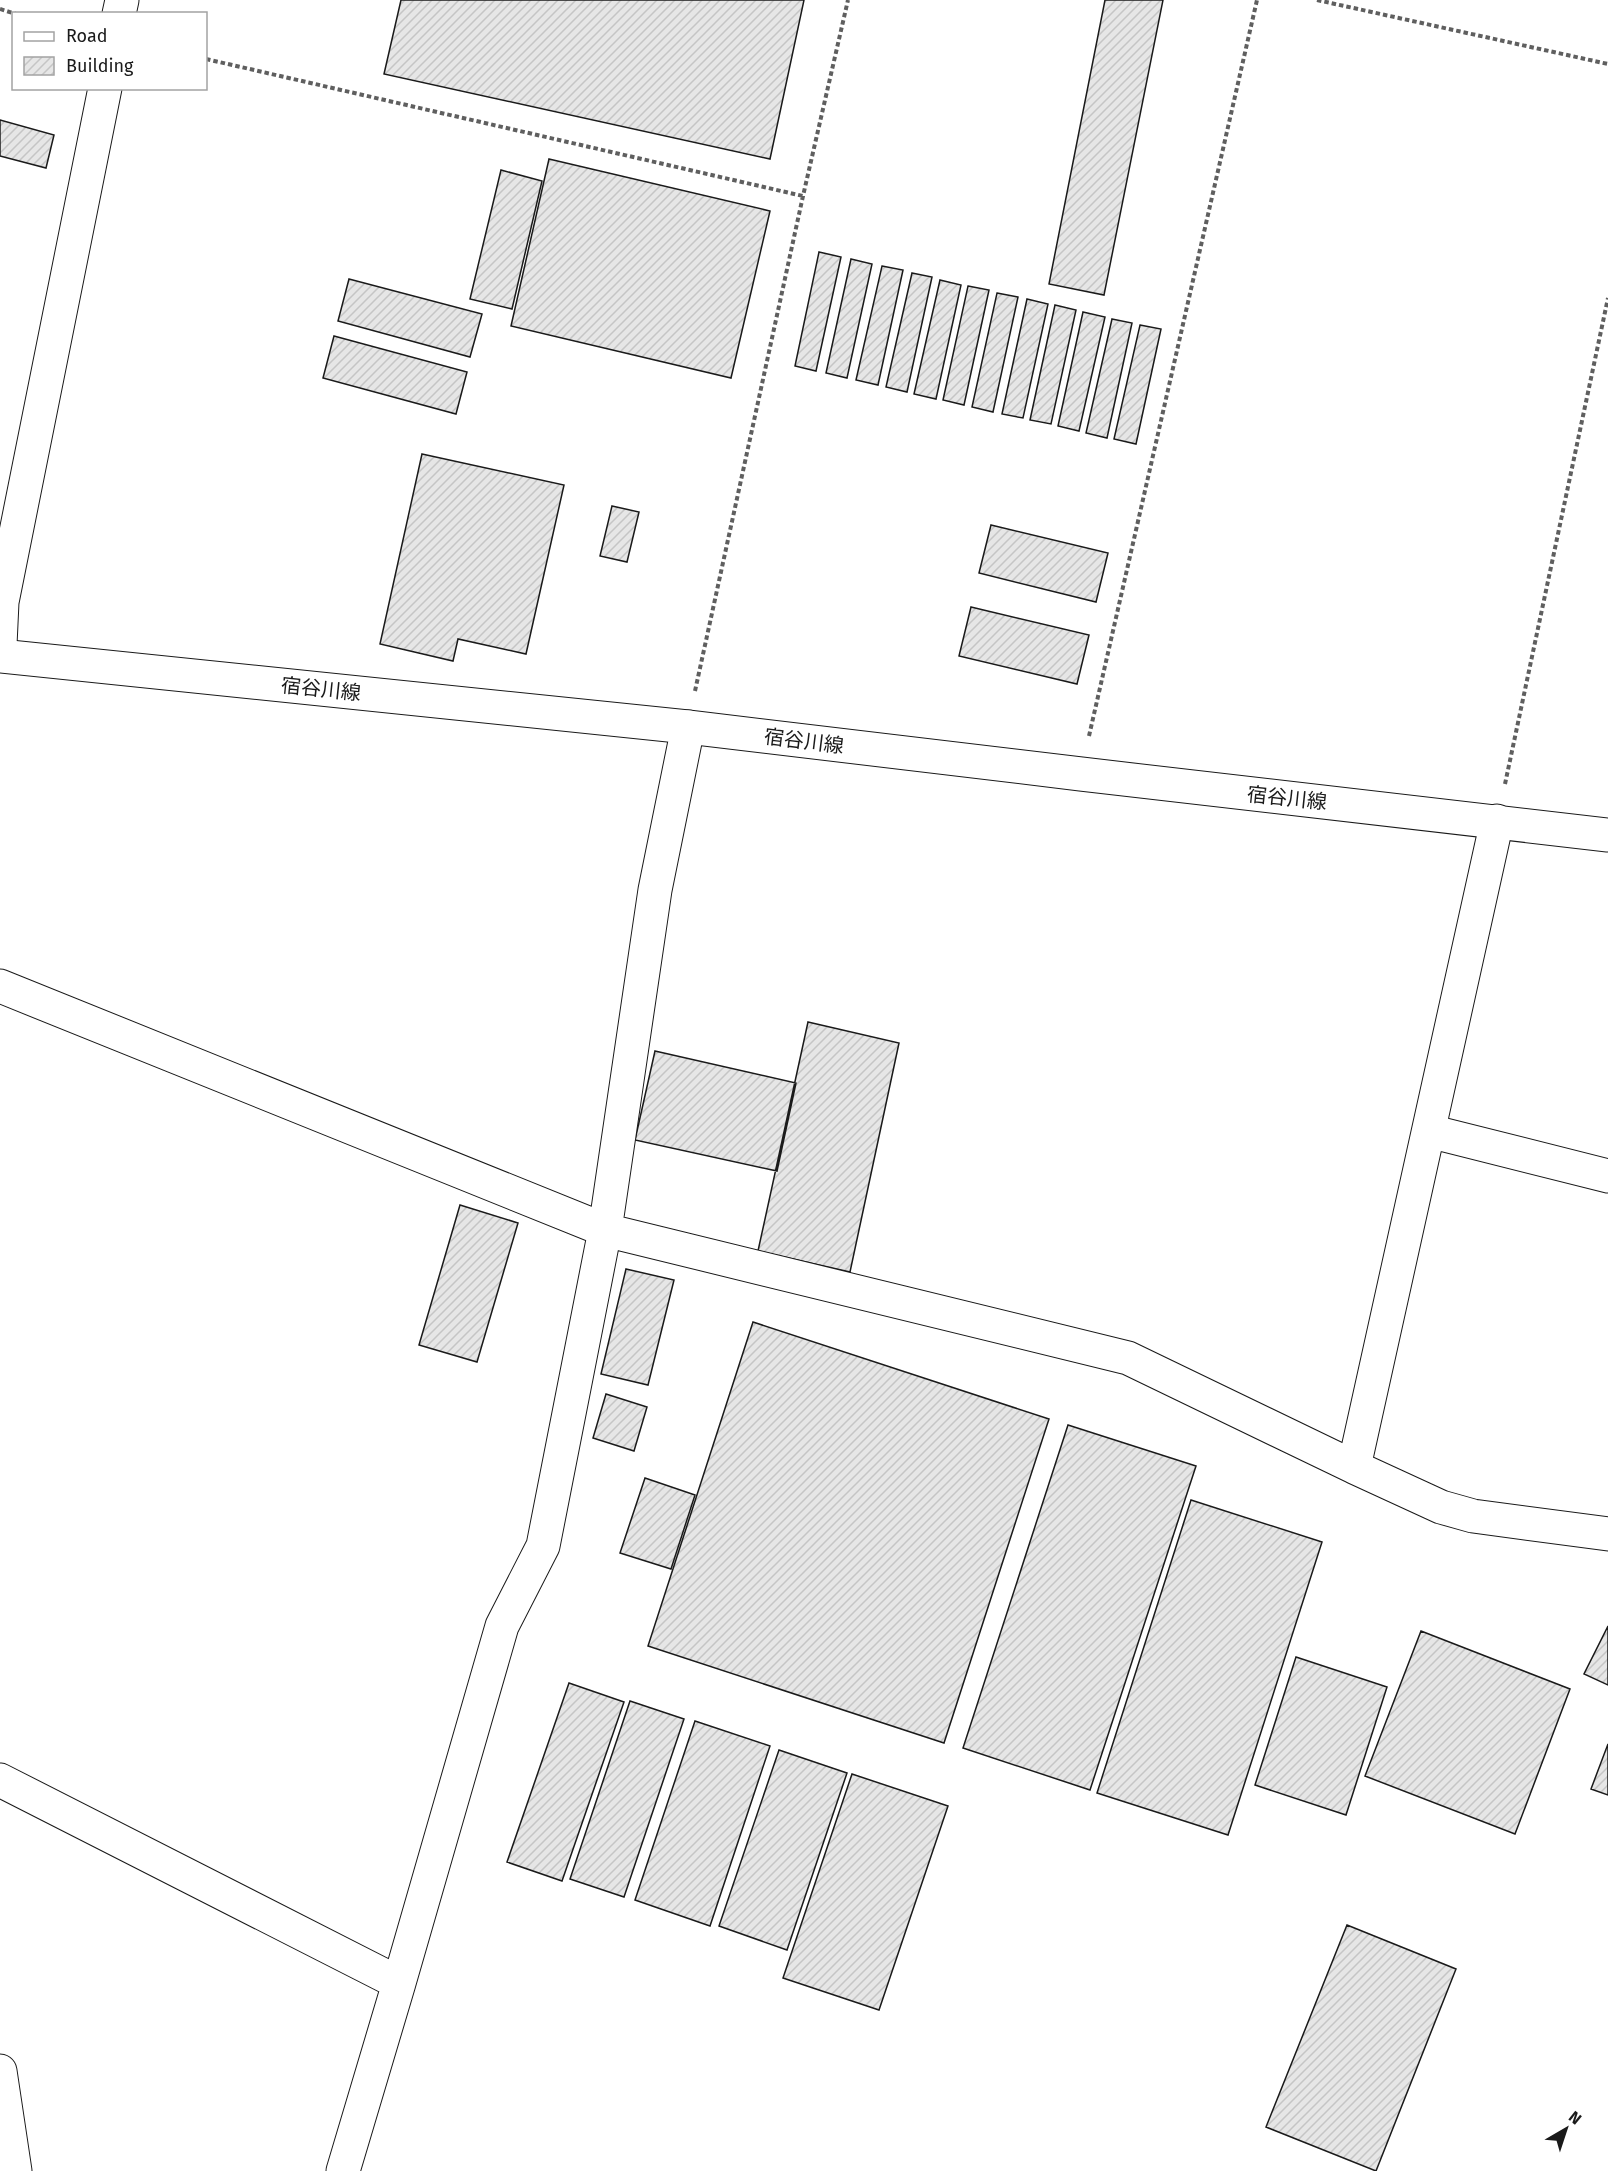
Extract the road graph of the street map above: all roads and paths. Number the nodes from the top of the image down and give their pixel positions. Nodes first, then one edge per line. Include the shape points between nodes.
1 (848, 0) edge
2 (1257, 0) edge
3 (1317, 0) edge
4 (207, 58) edge
5 (1608, 64) edge
6 (105, 90) edge
7 (803, 196) junction
8 (1608, 298) edge
9 (0, 645) edge
10 (0, 656) edge
11 (688, 727) junction
12 (1081, 774) junction
13 (1497, 821) junction
14 (1608, 835) edge
15 (0, 986) edge
16 (1428, 1131) junction
17 (1608, 1176) edge
18 (605, 1230) junction
19 (1354, 1467) junction
20 (1608, 1534) edge
21 (0, 1780) edge
22 (399, 1983) junction
23 (0, 2071) edge
24 (15, 2171) edge
25 (343, 2171) edge

1 - 7 path
2 - 12 path
3 - 5 path
4 - 7 path
6 - 9 street via 2,602
7 - 11 path
8 - 13 path
10 - 11 street, 宿谷川線
11 - 12 street, 宿谷川線
11 - 18 street via 655,890
12 - 13 street, 宿谷川線
13 - 14 street, 宿谷川線
13 - 16 street
15 - 18 street
16 - 17 street
16 - 19 street
18 - 19 street via 1128,1358
18 - 22 street via 543,1546 502,1626
19 - 20 street via 1441,1507 1473,1516
21 - 22 street
22 - 25 street
23 - 24 street

